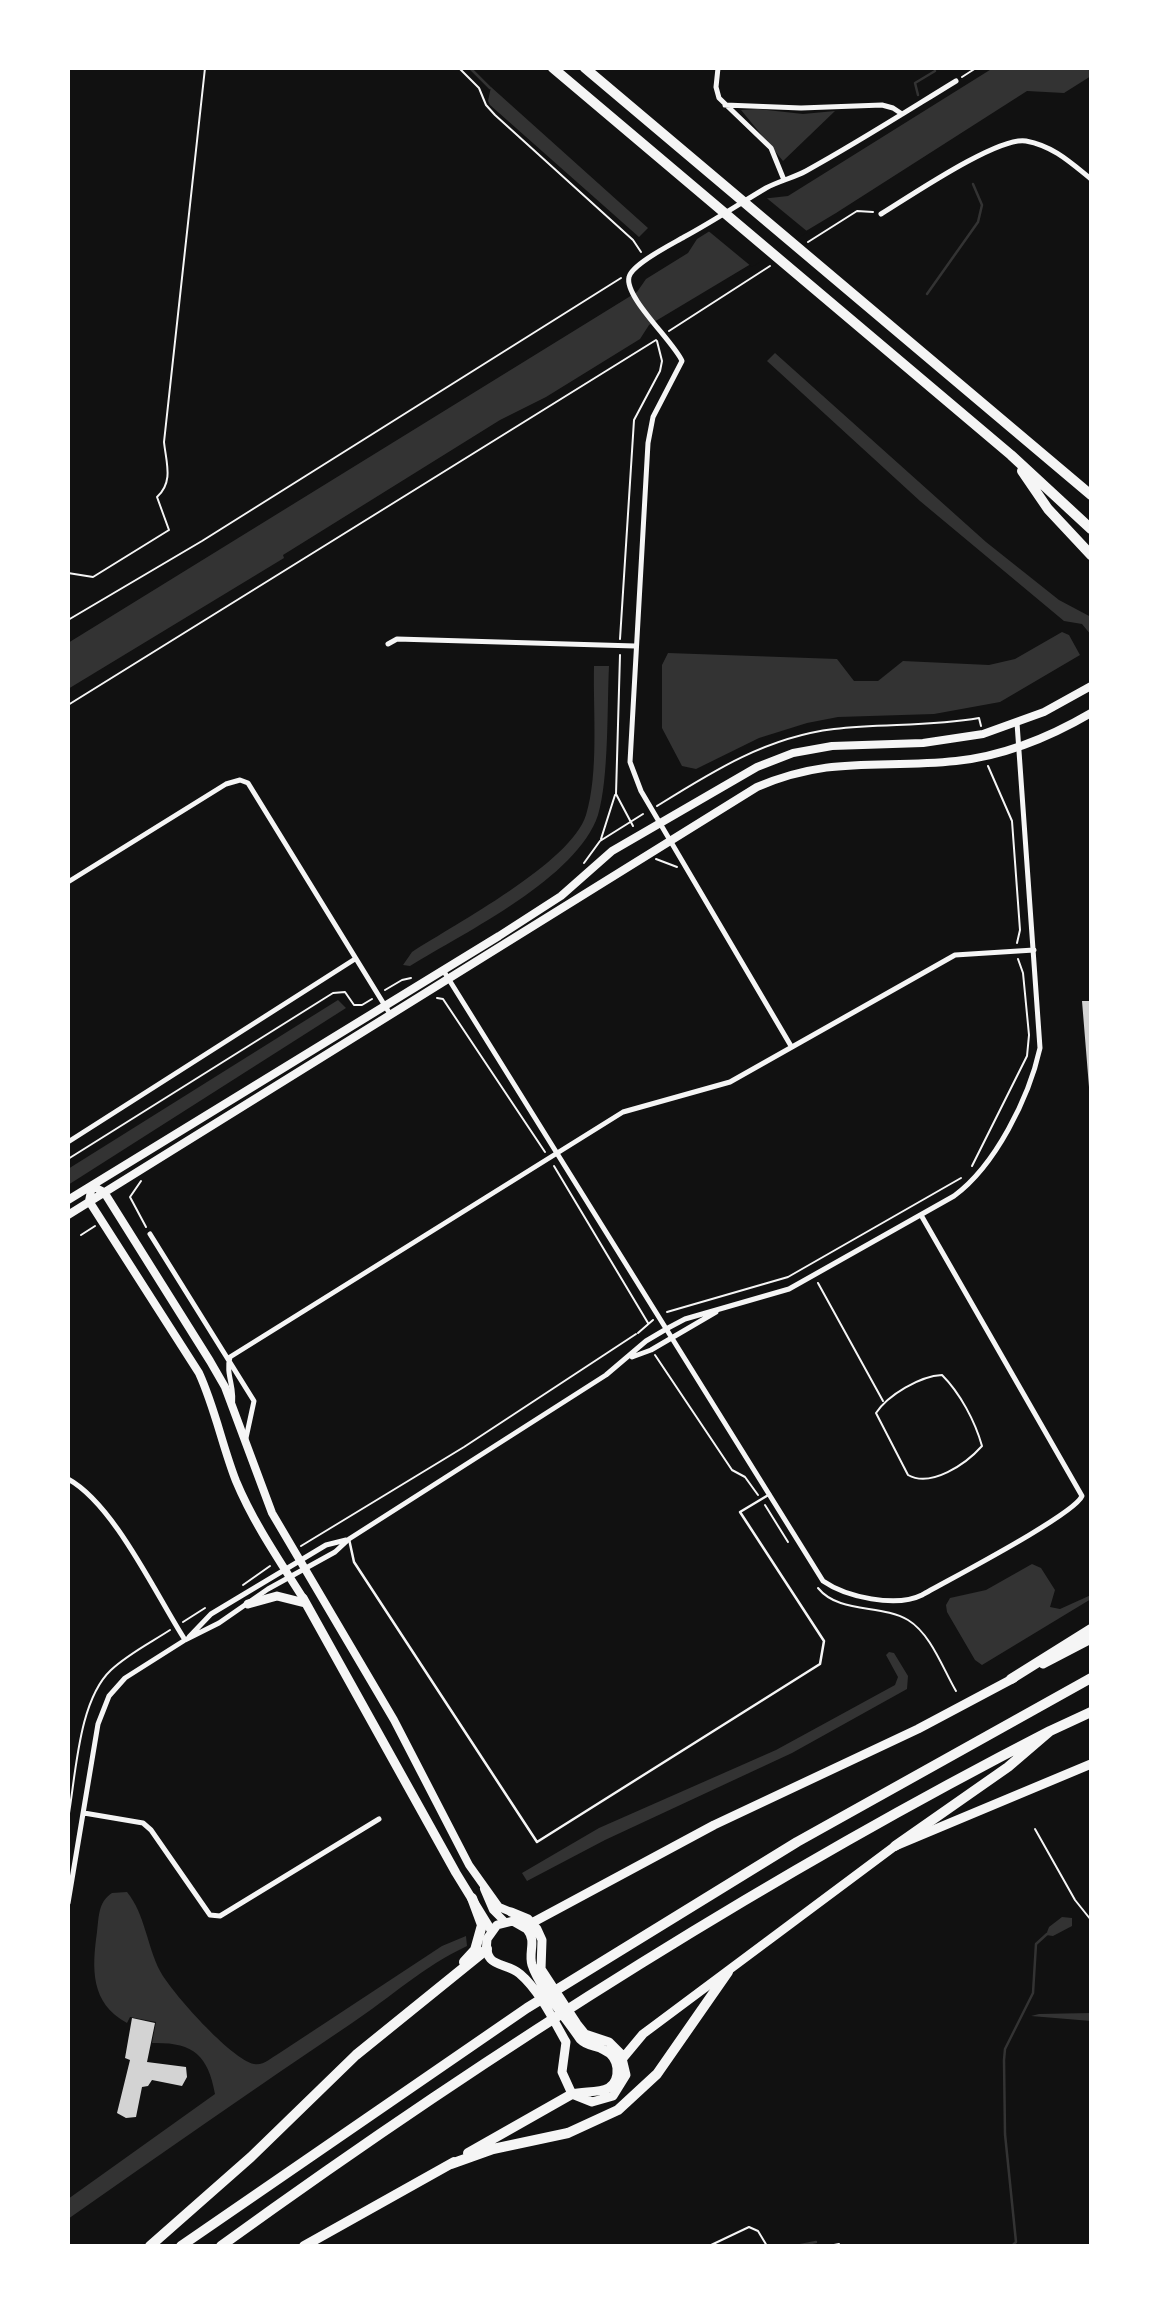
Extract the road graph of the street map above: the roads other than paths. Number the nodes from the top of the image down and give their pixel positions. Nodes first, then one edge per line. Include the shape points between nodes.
1 (553, 68) edge
2 (584, 68) edge
3 (718, 68) edge
4 (956, 81) road end
5 (725, 105) junction
6 (902, 114) junction
7 (1091, 179) edge
8 (784, 180) junction
9 (881, 214) road end
10 (1011, 454) junction
11 (1091, 495) edge
12 (1091, 529) edge
13 (1091, 555) edge
14 (388, 644) dead end
15 (635, 646) junction
16 (1091, 686) edge
17 (1091, 713) edge
18 (1017, 723) junction
19 (1018, 746) junction
20 (659, 821) junction
21 (670, 839) junction
22 (68, 882) edge
23 (1034, 950) junction
24 (355, 959) junction
25 (445, 974) junction
26 (388, 1010) junction
27 (790, 1046) junction
28 (68, 1142) edge
29 (558, 1150) junction
30 (92, 1186) junction
31 (104, 1192) junction
32 (68, 1199) edge
33 (89, 1202) junction
34 (68, 1215) edge
35 (921, 1216) junction
36 (150, 1234) road end
37 (722, 1309) junction
38 (668, 1328) junction
39 (673, 1336) junction
40 (230, 1357) junction
41 (629, 1358) junction
42 (232, 1408) junction
43 (244, 1442) junction
44 (68, 1479) edge
45 (770, 1494) junction
46 (349, 1539) junction
47 (303, 1564) junction
48 (287, 1573) junction
49 (304, 1601) junction
50 (248, 1604) junction
51 (1091, 1629) edge
52 (1091, 1639) edge
53 (185, 1640) junction
54 (1091, 1676) edge
55 (1011, 1679) junction
56 (1091, 1712) edge
57 (1050, 1731) junction
58 (1091, 1764) edge
59 (84, 1813) junction
60 (380, 1819) dead end
61 (895, 1846) junction
62 (484, 1889) junction
63 (472, 1898) junction
64 (68, 1903) edge
65 (511, 1912) joint
66 (505, 1922) junction
67 (528, 1924) junction
68 (491, 1930) junction
69 (486, 1950) junction
70 (459, 1970) junction
71 (728, 1972) junction
72 (575, 2026) junction
73 (623, 2058) junction
74 (572, 2094) junction
75 (451, 2164) junction
76 (150, 2246) edge
77 (181, 2246) edge
78 (221, 2246) edge
79 (304, 2246) edge

1 - 10 highway
2 - 11 highway
3 - 5 street via 717,93
4 - 6 street
5 - 6 street via 882,105
5 - 8 street via 771,148
6 - 8 street
7 - 9 street via 1056,150 1023,140 998,145
8 - 15 street via 631,271 628,281 634,293 682,361 653,417 648,443
10 - 12 highway
10 - 13 highway via 1048,509
14 - 15 street via 397,639
15 - 20 street via 629,762
16 - 18 main road
17 - 19 main road via 1058,733
18 - 19 street
18 - 20 main road via 983,734 923,743 832,746 793,753 726,782
19 - 21 main road via 955,761 836,764 798,772 757,787
19 - 23 street
20 - 21 street
20 - 25 main road via 612,851 561,896
21 - 25 main road
21 - 27 street
22 - 24 street via 226,783 240,780 248,783
23 - 27 street via 955,955
23 - 35 street via 1040,1048 1030,1079 992,1155 973,1182
24 - 26 street
24 - 28 street
25 - 26 main road
25 - 29 street
26 - 30 main road
26 - 31 main road
27 - 29 street via 730,1082 623,1112
29 - 38 street
29 - 40 street
30 - 31 main road
30 - 32 main road
30 - 33 main road
31 - 33 main road
31 - 42 main road via 210,1361
33 - 34 main road
33 - 48 main road via 199,1373 236,1480
35 - 37 street via 815,1277
35 - 45 street via 1082,1496 1078,1504 903,1602 840,1591 823,1581
36 - 40 street
37 - 38 street
37 - 39 street
38 - 39 street
38 - 41 street
39 - 41 street
39 - 45 street
40 - 42 street via 227,1370 235,1393
40 - 43 street via 254,1401
41 - 46 street
42 - 43 main road
43 - 47 main road via 265,1499
44 - 53 street via 111,1520
45 - 46 lane via 740,1512 824,1641 820,1664 537,1842 354,1562
46 - 47 street via 335,1552
46 - 47 street via 330,1543
47 - 48 street
47 - 62 main road via 394,1720
48 - 49 main road
48 - 50 street
48 - 53 street via 211,1614
49 - 50 highway via 277,1597
49 - 63 highway
50 - 53 street
51 - 55 highway
52 - 55 highway
53 - 59 street via 125,1678 109,1696 98,1724
54 - 77 highway via 797,1842 527,2008
55 - 67 highway via 918,1729 714,1825
56 - 57 highway
57 - 61 highway via 1008,1768
57 - 78 highway via 812,1859 600,1989 421,2106
58 - 61 highway
59 - 60 street via 144,1824 210,1915 220,1916
59 - 64 street
61 - 71 highway
62 - 65 main road via 499,1907
62 - 66 main road
63 - 68 highway
63 - 70 highway via 482,1925 475,1950
65 - 67 highway
66 - 67 highway
66 - 68 highway
67 - 72 highway via 533,1939 531,1962
68 - 69 highway
69 - 70 highway
69 - 74 highway via 496,1964 518,1972 529,1984 562,2035 568,2047 562,2077
70 - 76 highway via 356,2055
71 - 73 highway via 643,2034
71 - 75 highway via 657,2074 618,2110 568,2133 493,2149
72 - 73 highway via 614,2046
72 - 74 highway via 585,2044 609,2053 617,2069 614,2083 603,2091
73 - 74 highway via 626,2075 613,2096 592,2102
74 - 75 highway
75 - 79 highway

